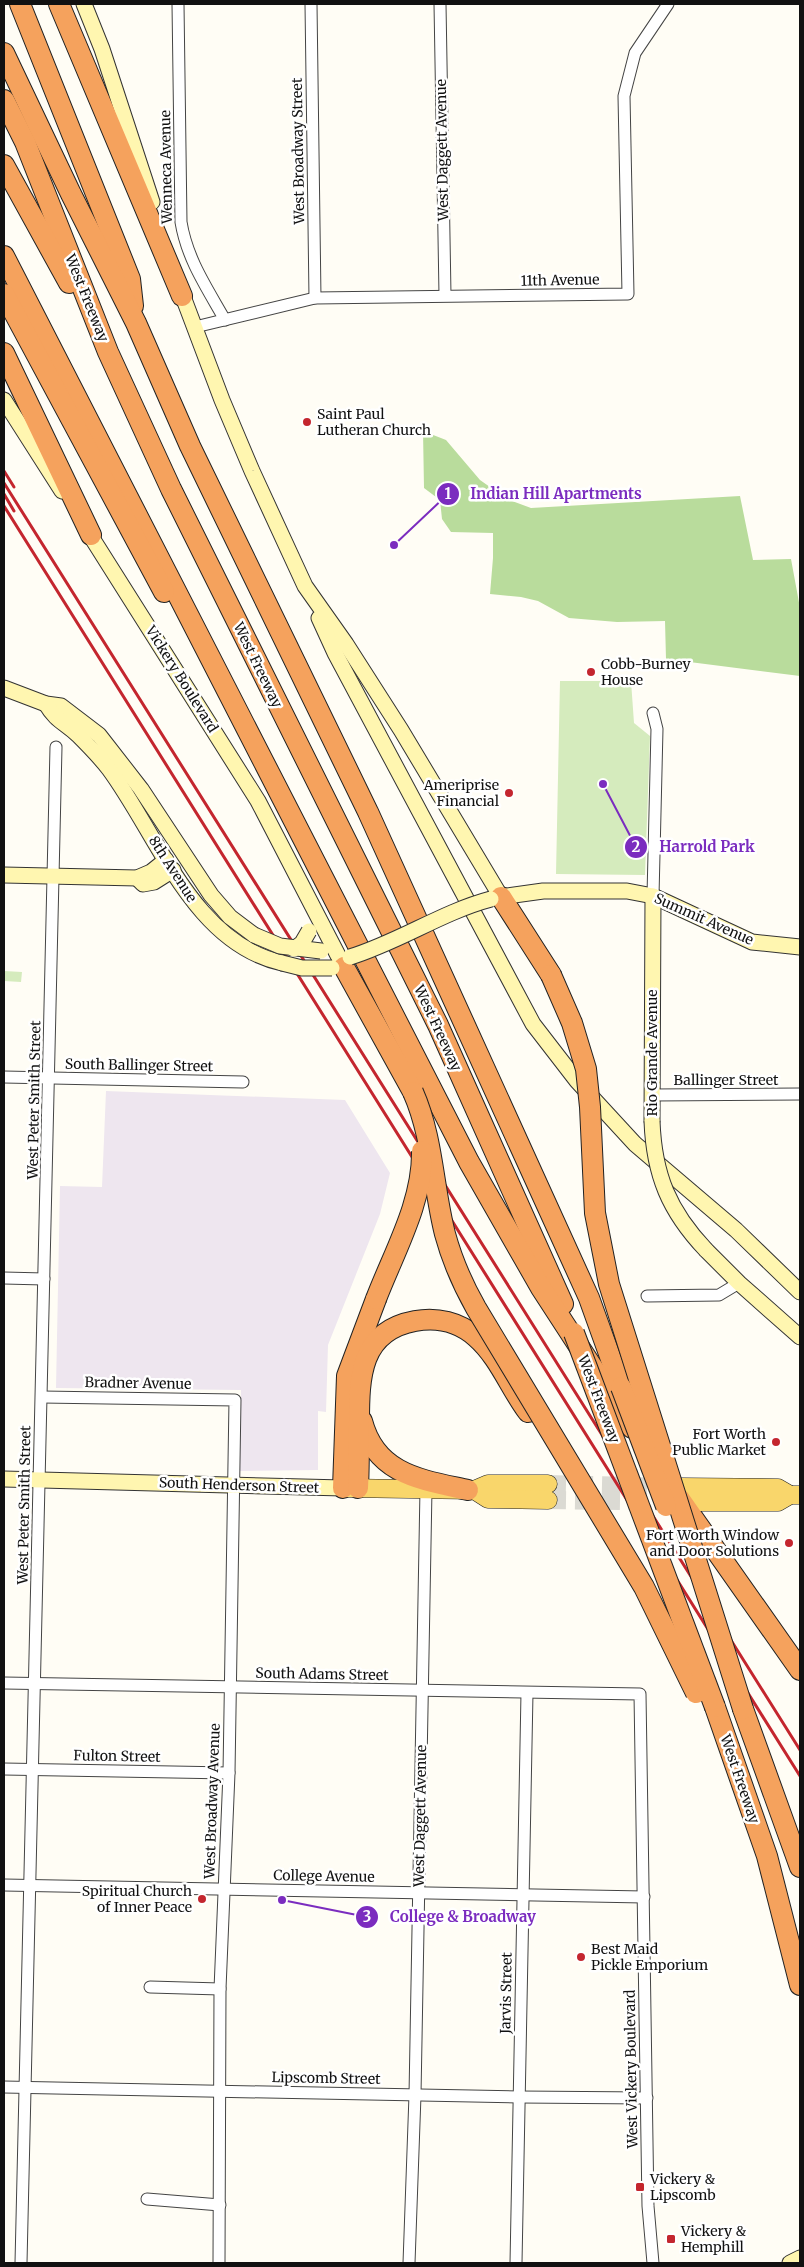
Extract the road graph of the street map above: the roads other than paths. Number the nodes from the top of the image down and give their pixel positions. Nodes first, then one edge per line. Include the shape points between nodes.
1 (20, 4) edge
2 (59, 4) edge
3 (84, 4) edge
4 (178, 4) edge
5 (311, 4) edge
6 (440, 4) edge
7 (668, 4) edge
8 (4, 53) edge
9 (4, 100) edge
10 (4, 165) edge
11 (4, 256) edge
12 (4, 294) edge
13 (182, 296) junction
14 (445, 296) junction
15 (315, 298) junction
16 (225, 320) junction
17 (136, 323) junction
18 (195, 327) junction
19 (108, 352) junction
20 (4, 353) edge
21 (4, 400) edge
22 (91, 535) junction
23 (305, 586) junction
24 (4, 688) edge
25 (46, 704) junction
26 (653, 713) dead end
27 (56, 747) dead end
28 (292, 815) junction
29 (170, 865) junction
30 (4, 875) edge
31 (54, 876) junction
32 (653, 896) junction
33 (496, 898) junction
34 (310, 899) junction
35 (800, 947) edge
36 (294, 949) junction
37 (337, 959) junction
38 (4, 1077) edge
39 (49, 1078) junction
40 (243, 1082) dead end
41 (413, 1092) junction
42 (800, 1094) edge
43 (653, 1095) junction
44 (4, 1278) edge
45 (44, 1279) junction
46 (739, 1283) junction
47 (800, 1292) edge
48 (646, 1296) dead end
49 (800, 1337) edge
50 (42, 1397) junction
51 (235, 1400) joint
52 (359, 1408) junction
53 (577, 1475) junction
54 (4, 1479) edge
55 (40, 1480) junction
56 (234, 1484) junction
57 (681, 1487) tunnel mouth
58 (351, 1488) junction
59 (426, 1489) junction
60 (471, 1490) junction
61 (548, 1492) tunnel mouth
62 (795, 1495) edge
63 (690, 1502) tunnel mouth
64 (748, 1595) junction
65 (800, 1650) edge
66 (800, 1670) edge
67 (4, 1683) edge
68 (35, 1683) junction
69 (230, 1687) junction
70 (422, 1690) junction
71 (527, 1693) junction
72 (640, 1694) joint
73 (744, 1708) junction
74 (4, 1769) edge
75 (33, 1770) junction
76 (229, 1773) junction
77 (767, 1856) junction
78 (798, 1858) edge
79 (4, 1885) edge
80 (30, 1886) junction
81 (223, 1890) junction
82 (418, 1893) junction
83 (523, 1896) junction
84 (644, 1897) junction
85 (800, 1985) edge
86 (150, 1987) dead end
87 (220, 1989) junction
88 (4, 2087) edge
89 (26, 2087) junction
90 (219, 2091) junction
91 (414, 2095) junction
92 (519, 2097) junction
93 (647, 2098) junction
94 (147, 2199) dead end
95 (220, 2205) junction
96 (800, 2258) edge
97 (21, 2263) edge
98 (219, 2263) edge
99 (409, 2263) edge
100 (516, 2263) edge
101 (653, 2263) edge
102 (790, 2263) edge

1 - 17 highway via 130,279
2 - 13 highway
3 - 13 main road via 102,49
4 - 16 street, Wenneca Avenue via 181,222 192,262
5 - 15 street, West Broadway Street
6 - 14 street, West Daggett Avenue
7 - 14 street, 11th Avenue via 635,52 624,96 628,294
8 - 17 highway, West Freeway via 70,194
9 - 19 highway, West Freeway via 25,142
10 - 19 highway
11 - 28 highway
12 - 28 highway via 148,565
13 - 18 main road
14 - 15 street, 11th Avenue
15 - 16 street, 11th Avenue
16 - 18 street, 11th Avenue
17 - 73 highway, West Freeway, bridge via 190,446 368,812 590,1298
18 - 23 main road via 252,471
19 - 77 highway, West Freeway, bridge via 171,489 438,1025 560,1298 715,1707
20 - 22 highway
21 - 22 main road, Vickery Boulevard
22 - 34 main road, Vickery Boulevard via 239,770
23 - 33 main road via 346,644 434,784
23 - 47 main road via 335,653 534,1024 577,1081 635,1144 736,1230
24 - 25 main road, 8th Avenue
25 - 29 main road, 8th Avenue via 54,718 76,734 108,769
25 - 36 main road, 8th Avenue, bridge via 61,706 111,748 211,895 230,917 254,935
26 - 32 street, Rio Grande Avenue via 657,729
27 - 31 street, West Peter Smith Street
28 - 64 highway via 499,1217 541,1288 660,1471
29 - 31 main road via 137,878
29 - 37 main road, 8th Avenue, bridge via 197,906 218,929 239,945 268,959 302,968
30 - 31 main road
31 - 39 street, West Peter Smith Street
32 - 33 main road, Summit Avenue via 627,891 588,890 543,891
32 - 35 main road, Summit Avenue via 752,942
32 - 43 main road, Rio Grande Avenue
33 - 37 main road, Summit Avenue, bridge via 458,909 388,943
33 - 73 highway, bridge via 551,975 572,1023 586,1069 595,1213 609,1284
34 - 36 main road, bridge via 309,931
34 - 37 main road, Vickery Boulevard
36 - 37 main road, 8th Avenue, bridge
37 - 41 highway
38 - 39 street, South Ballinger Street
39 - 40 street, South Ballinger Street
39 - 45 street, West Peter Smith Street
41 - 53 highway, bridge via 424,1120 441,1216 456,1268 476,1308
41 - 58 highway, bridge via 422,1142 420,1176 410,1215 347,1376
42 - 43 street, Ballinger Street
43 - 46 main road, Rio Grande Avenue, bridge via 653,1139 661,1181 677,1215
44 - 45 street
45 - 50 street, West Peter Smith Street
46 - 48 street via 719,1295
46 - 49 main road, Rio Grande Avenue
50 - 51 street, Bradner Avenue
50 - 55 street, West Peter Smith Street
51 - 56 street, West Broadway Avenue
52 - 53 highway, bridge via 362,1369 375,1343 395,1327 422,1320 450,1322 476,1337
52 - 58 highway
52 - 60 highway via 366,1435 390,1465 417,1478
53 - 77 highway, bridge via 644,1587 702,1706
54 - 55 main road, South Henderson Street
55 - 56 main road, South Henderson Street
55 - 68 street, West Peter Smith Street
56 - 58 main road, South Henderson Street
56 - 69 street, West Broadway Avenue
57 - 62 main road via 778,1488
58 - 59 main road, South Henderson Street
59 - 60 main road, South Henderson Street
59 - 70 street, West Daggett Avenue
60 - 61 main road, South Henderson Street via 488,1499
62 - 63 main road via 778,1502
64 - 65 highway
64 - 66 highway
67 - 68 street, South Adams Street
68 - 69 street, South Adams Street
68 - 75 street, West Peter Smith Street
69 - 70 street, South Adams Street
69 - 76 street, West Broadway Avenue
70 - 71 street, South Adams Street
70 - 82 street, West Daggett Avenue
71 - 72 street, South Adams Street
71 - 83 street, Jarvis Street
72 - 84 street, West Vickery Boulevard
73 - 78 highway, West Freeway
74 - 75 street, Fulton Street
75 - 76 street, Fulton Street
75 - 80 street, West Peter Smith Street
76 - 81 street, West Broadway Avenue
77 - 85 highway, West Freeway
79 - 80 street, College Avenue
80 - 81 street, College Avenue
80 - 89 street, West Peter Smith Street
81 - 82 street, College Avenue
81 - 87 street, West Broadway Avenue
82 - 83 street, College Avenue
82 - 91 street, West Daggett Avenue
83 - 84 street, College Avenue
83 - 92 street, Jarvis Street
84 - 93 street, West Vickery Boulevard
86 - 87 street
87 - 90 street, West Broadway Avenue
88 - 89 street, Lipscomb Street
89 - 90 street, Lipscomb Street
89 - 97 street, West Peter Smith Street
90 - 91 street, Lipscomb Street
90 - 95 street, West Broadway Avenue
91 - 92 street, Lipscomb Street
91 - 99 street, West Daggett Avenue
92 - 93 street, Lipscomb Street
92 - 100 street, Jarvis Street
93 - 101 street, West Vickery Boulevard via 648,2206
94 - 95 street
95 - 98 street, West Broadway Avenue
96 - 102 main road

